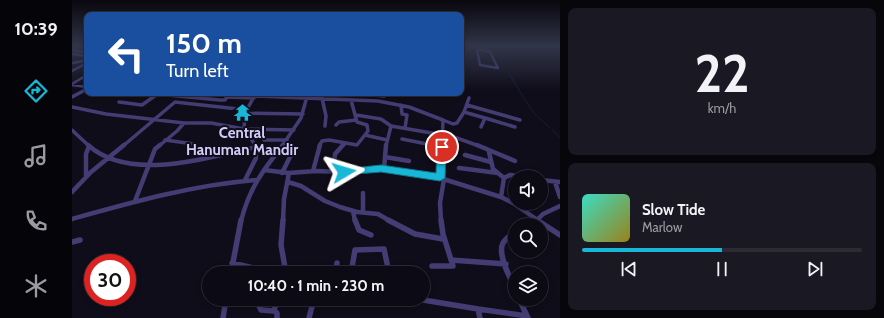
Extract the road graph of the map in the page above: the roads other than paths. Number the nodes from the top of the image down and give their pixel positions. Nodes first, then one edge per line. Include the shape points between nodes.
1 (84, 61) edge
2 (479, 61) edge
3 (494, 61) edge
4 (73, 63) edge
5 (84, 64) edge
6 (81, 66) junction
7 (84, 66) edge
8 (72, 71) edge
9 (84, 77) edge
10 (72, 84) edge
11 (84, 87) edge
12 (84, 90) edge
13 (154, 96) edge
14 (179, 96) edge
15 (189, 96) edge
16 (226, 96) edge
17 (255, 96) edge
18 (308, 96) edge
19 (313, 96) edge
20 (338, 96) edge
21 (72, 97) edge
22 (322, 98) junction
23 (469, 98) dead end
24 (338, 99) junction
25 (351, 100) junction
26 (119, 102) dead end
27 (175, 102) junction
28 (401, 105) junction
29 (467, 105) junction
30 (72, 107) edge
31 (246, 112) junction
32 (464, 112) junction
33 (303, 114) junction
34 (356, 115) junction
35 (485, 118) junction
36 (157, 119) junction
37 (356, 120) junction
38 (444, 120) junction
39 (520, 120) dead end
40 (184, 123) junction
41 (336, 125) dead end
42 (325, 126) dead end
43 (391, 126) junction
44 (515, 126) dead end
45 (481, 127) dead end
46 (405, 128) junction
47 (244, 129) junction
48 (72, 130) edge
49 (294, 130) junction
50 (443, 134) junction
51 (365, 135) junction
52 (402, 139) dead end
53 (165, 140) junction
54 (264, 140) dead end
55 (287, 140) junction
56 (387, 140) junction
57 (346, 143) junction
58 (194, 144) dead end
59 (89, 146) junction
60 (257, 147) junction
61 (442, 147) junction
62 (489, 152) junction
63 (292, 153) dead end
64 (465, 155) dead end
65 (385, 157) junction
66 (108, 158) junction
67 (409, 161) dead end
68 (515, 161) dead end
69 (491, 162) junction
70 (148, 166) junction
71 (459, 168) dead end
72 (384, 169) junction
73 (264, 170) junction
74 (312, 171) junction
75 (333, 171) junction
76 (282, 173) junction
77 (289, 173) junction
78 (498, 173) junction
79 (508, 176) edge
80 (86, 177) junction
81 (442, 178) junction
82 (504, 178) junction
83 (245, 180) junction
84 (257, 180) junction
85 (548, 181) edge
86 (288, 182) junction
87 (558, 182) edge
88 (75, 186) edge
89 (72, 192) edge
90 (363, 193) dead end
91 (501, 197) junction
92 (560, 198) edge
93 (135, 201) junction
94 (560, 207) edge
95 (353, 211) junction
96 (363, 212) junction
97 (535, 218) edge
98 (540, 218) edge
99 (72, 219) edge
100 (548, 227) edge
101 (559, 234) edge
102 (371, 235) dead end
103 (443, 238) junction
104 (508, 238) edge
105 (80, 240) dead end
106 (72, 242) edge
107 (451, 260) junction
108 (337, 263) dead end
109 (232, 264) joint
110 (506, 264) junction
111 (240, 266) edge
112 (285, 266) edge
113 (337, 266) edge
114 (352, 266) edge
115 (388, 266) edge
116 (432, 266) dead end
117 (508, 269) edge
118 (430, 301) edge
119 (225, 306) edge
120 (259, 306) edge
121 (275, 306) edge
122 (312, 306) edge
123 (522, 306) edge
124 (478, 309) junction
125 (274, 311) junction
126 (528, 317) edge
127 (223, 318) edge
128 (277, 318) edge
129 (309, 318) edge
130 (480, 318) edge

1 - 4 street
2 - 3 street via 480,65 498,68
5 - 6 street
6 - 7 street
6 - 8 street
9 - 10 street
10 - 11 street
12 - 21 street
13 - 26 street via 142,104
14 - 27 street
15 - 16 street via 223,100
17 - 31 street
18 - 33 street
19 - 22 street
20 - 24 street
22 - 24 street
22 - 42 street via 326,116
23 - 29 street
24 - 25 street
25 - 28 street
25 - 34 street
27 - 31 street
27 - 36 street
28 - 38 street
28 - 46 street via 402,114 407,115
29 - 32 street
29 - 39 street
30 - 36 street via 106,114
31 - 33 street
31 - 47 street
32 - 35 street
32 - 38 street via 457,123
33 - 49 street
34 - 37 street
34 - 43 street via 381,119
35 - 44 street
35 - 45 street
36 - 40 street
36 - 66 street
37 - 41 street via 339,122
37 - 51 street via 368,126
38 - 50 street
40 - 47 street via 211,123
40 - 53 street
43 - 46 street
43 - 56 street
46 - 50 street
47 - 49 street
47 - 60 street
48 - 59 street
49 - 55 street
50 - 61 street
50 - 62 street via 459,137
51 - 56 street
51 - 57 street via 357,145
52 - 61 street
53 - 58 street
53 - 70 street via 155,149
54 - 55 street
55 - 73 street
56 - 65 street
57 - 74 street via 322,141
57 - 75 street via 335,154
59 - 66 street
59 - 80 street via 86,154
60 - 70 street via 169,165
60 - 83 street via 257,156
61 - 81 street
62 - 68 street
62 - 69 street
63 - 76 street
64 - 69 street
65 - 67 street
65 - 72 street
66 - 70 street
66 - 80 street
69 - 78 street via 493,169
70 - 93 street
71 - 78 street
72 - 75 street
72 - 81 street
73 - 76 street
73 - 84 street
74 - 75 street
74 - 77 street
76 - 77 street
77 - 86 street
78 - 82 street
79 - 82 street
80 - 88 street
81 - 91 street
81 - 103 street via 439,216
82 - 91 street
83 - 84 street
83 - 93 street via 202,186
84 - 109 street via 240,222
85 - 87 street
86 - 95 street via 301,186 325,201
86 - 112 street via 284,199 281,245
87 - 92 street
88 - 89 street
90 - 96 street
91 - 97 street
93 - 99 street
94 - 98 street
95 - 96 street
95 - 102 street via 359,231
96 - 103 street via 382,215 415,234
100 - 101 street
103 - 107 street
104 - 110 street via 501,247
105 - 106 street
107 - 110 street
107 - 116 street via 453,266
108 - 113 street
109 - 111 street
110 - 117 street
114 - 115 street via 355,250 384,249
118 - 124 street
119 - 127 street
120 - 125 street via 261,310
121 - 125 street
122 - 129 street
123 - 126 street
124 - 126 street
124 - 130 street
125 - 128 street

